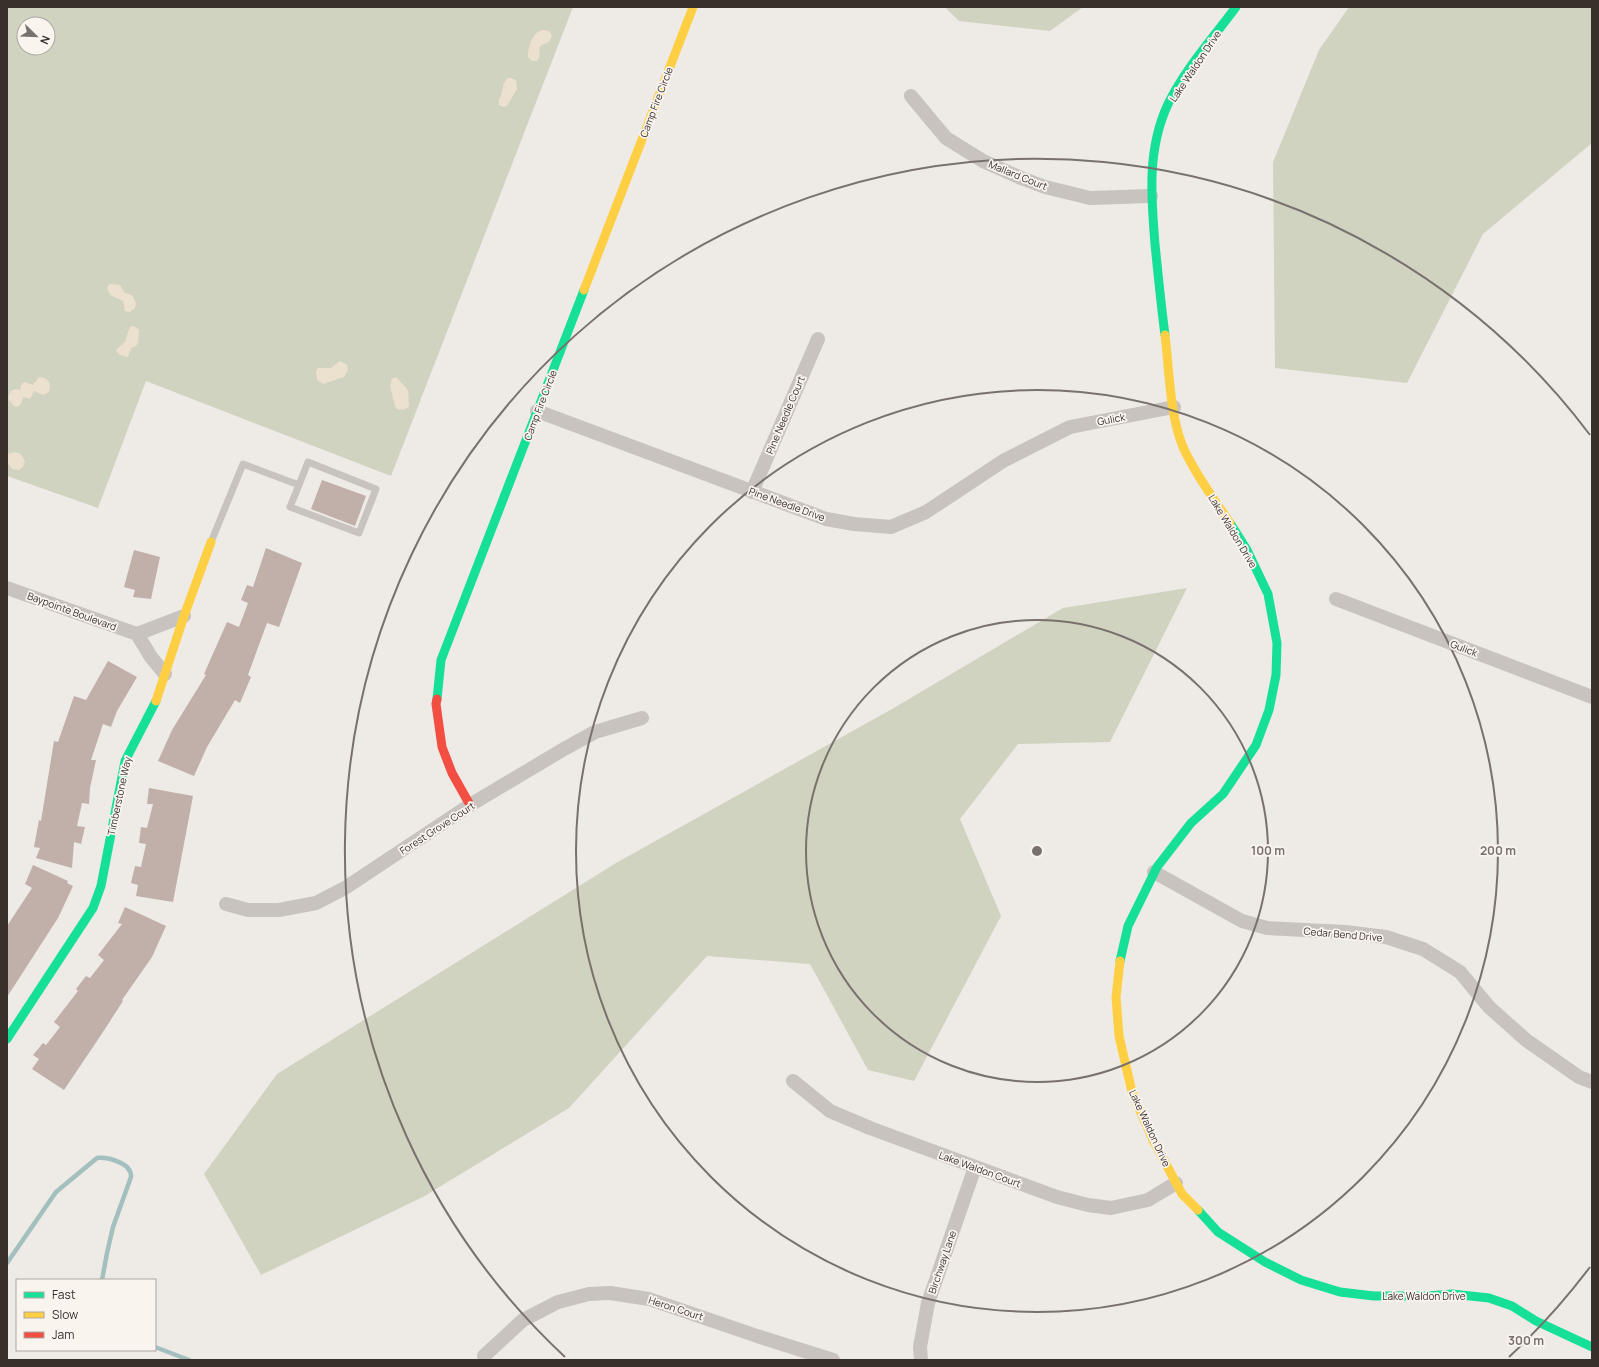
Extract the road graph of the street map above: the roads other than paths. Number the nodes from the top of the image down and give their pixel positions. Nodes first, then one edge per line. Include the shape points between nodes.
1 (693, 7) edge
2 (1236, 7) edge
3 (911, 96) dead end
4 (1152, 196) junction
5 (818, 339) dead end
6 (1174, 407) junction
7 (537, 411) junction
8 (1050, 438) joint
9 (299, 485) junction
10 (752, 492) junction
11 (211, 542) joint
12 (7, 588) edge
13 (1336, 599) dead end
14 (184, 616) junction
15 (137, 634) junction
16 (165, 674) junction
17 (1592, 697) edge
18 (642, 718) dead end
19 (470, 805) junction
20 (1154, 872) junction
21 (226, 904) dead end
22 (7, 1039) edge
23 (793, 1081) dead end
24 (1592, 1082) edge
25 (975, 1167) junction
26 (1176, 1184) junction
27 (1592, 1347) edge
28 (484, 1356) dead end
29 (833, 1360) edge
30 (921, 1360) edge

1 - 7 street, Camp Fire Circle
2 - 4 street, Lake Waldon Drive via 1169,102 1154,151
3 - 4 street, Mallard Court via 946,138 1021,178 1090,198
4 - 6 street, Lake Waldon Drive via 1160,296
5 - 10 street, Pine Needle Court
6 - 8 street, Gulick via 1070,428
6 - 20 street, Lake Waldon Drive via 1175,422 1183,447 1247,550 1268,594 1277,643 1276,675 1256,746 1223,794 1191,823
7 - 10 street, Pine Needle Drive
7 - 19 street, Camp Fire Circle via 441,660 436,704 442,747 452,773
8 - 10 street, Pine Needle Drive via 1003,461 926,512 891,527 826,519
9 - 9 lane via 290,507 359,533 376,489 308,462
9 - 11 lane via 243,464
11 - 14 street, Timberstone Way
12 - 15 street, Baypointe Boulevard
13 - 17 street, Gulick
14 - 15 street
14 - 16 street, Timberstone Way
15 - 16 street
16 - 22 street, Timberstone Way via 158,696 125,761 101,886 93,908
18 - 19 street, Forest Grove Court via 595,732
19 - 21 street, Forest Grove Court via 345,888 316,903 279,910 248,910
20 - 24 street, Cedar Bend Drive via 1242,921 1266,928 1386,937 1423,949 1460,972 1489,1007 1526,1040 1579,1077
20 - 26 street, Lake Waldon Drive via 1128,926 1120,957 1116,997 1119,1036 1132,1092
23 - 25 street, Lake Waldon Court via 830,1111
25 - 26 street, Lake Waldon Court via 1057,1197 1111,1208 1148,1200
25 - 30 street, Birchway Lane via 928,1303 920,1347
26 - 27 street, Lake Waldon Drive via 1182,1194 1218,1232 1265,1262 1301,1280 1340,1292 1374,1296 1452,1294 1489,1298 1512,1306 1536,1321
28 - 29 street, Heron Court via 523,1320 558,1302 589,1294 610,1293 649,1299

